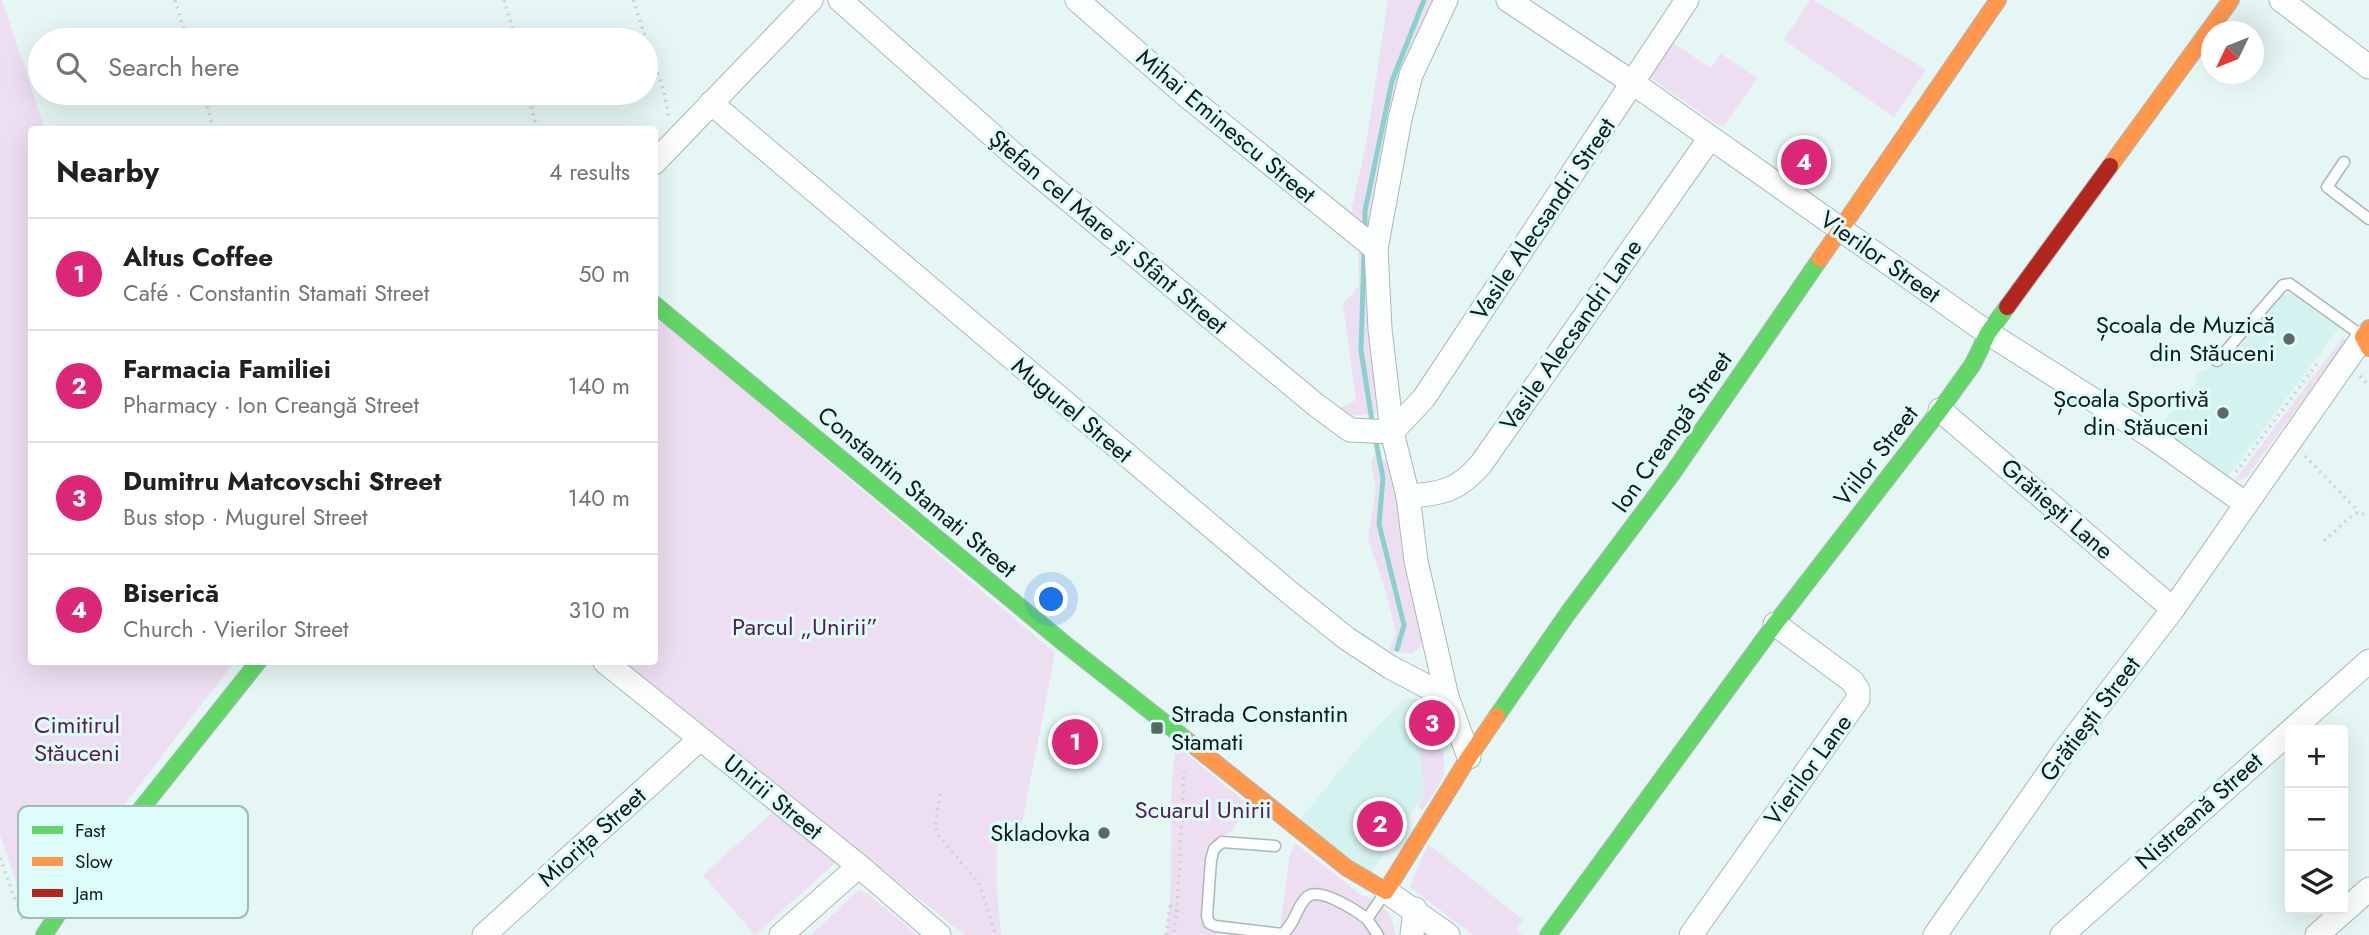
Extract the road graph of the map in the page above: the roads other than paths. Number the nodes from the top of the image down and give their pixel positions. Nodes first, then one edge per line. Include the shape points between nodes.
1 (811, 0) edge
2 (840, 0) edge
3 (1077, 0) edge
4 (1446, 0) edge
5 (1508, 0) edge
6 (1687, 0) edge
7 (1998, 0) edge
8 (2231, 0) edge
9 (2281, 0) edge
10 (2369, 66) edge
11 (1633, 83) junction
12 (711, 103) junction
13 (1710, 138) junction
14 (661, 156) edge
15 (2344, 162) dead end
16 (2369, 219) edge
17 (1842, 230) junction
18 (1376, 249) junction
19 (658, 307) edge
20 (1988, 333) junction
21 (2367, 338) edge
22 (2217, 362) dead end
23 (1940, 410) junction
24 (1392, 432) junction
25 (1408, 496) junction
26 (2246, 504) junction
27 (2173, 609) junction
28 (1775, 624) junction
29 (2369, 661) edge
30 (256, 665) edge
31 (609, 665) edge
32 (1447, 697) junction
33 (700, 739) junction
34 (1469, 757) junction
35 (143, 806) edge
36 (1275, 846) dead end
37 (859, 866) junction
38 (2369, 889) edge
39 (1386, 891) junction
40 (1415, 909) junction
41 (55, 918) edge
42 (1367, 919) junction
43 (44, 935) edge
44 (484, 935) edge
45 (781, 935) edge
46 (939, 935) edge
47 (1378, 935) edge
48 (1412, 935) edge
49 (1448, 935) edge
50 (1548, 935) edge
51 (1691, 935) edge
52 (1935, 935) edge
53 (2062, 935) edge
54 (2318, 935) edge

1 - 12 street
2 - 24 street, Ştefan cel Mare și Sfânt Street via 1011,152 1316,405 1350,430
3 - 18 street, Mihai Eminescu Street
4 - 18 street via 1411,75
5 - 11 street, Vierilor Street
6 - 11 street, Vasile Alecsandri Street
7 - 17 street, Ion Creangă Street
8 - 20 street, Viilor Street
9 - 10 street
11 - 13 street, Vierilor Street
11 - 24 street, Vasile Alecsandri Street via 1424,398
12 - 14 street
12 - 32 street, Mugurel Street via 1290,593 1346,638
13 - 17 street, Vierilor Street
13 - 25 street, Vasile Alecsandri Lane via 1468,480 1433,495
15 - 16 lane via 2327,187
17 - 20 street, Vierilor Street
17 - 34 street, Ion Creangă Street
18 - 24 street
19 - 39 street, Constantin Stamati Street via 1090,664 1347,868
20 - 23 street, Viilor Street
20 - 26 street, Vierilor Street via 2152,437
21 - 22 lane, Grătiești Street via 2290,284 2283,285
21 - 26 street, Grătiești Street
23 - 27 street, Grătiești Lane
23 - 28 street, Viilor Street
24 - 25 street
25 - 32 street via 1416,561
26 - 27 street, Grătiești Street
27 - 52 street, Grătiești Street via 2064,751
28 - 50 street, Viilor Street
28 - 51 street, Vierilor Lane via 1852,681 1858,699
29 - 53 street, Nistreană Street
30 - 35 street
31 - 33 street, Unirii Street
32 - 34 street
33 - 37 street, Unirii Street
33 - 44 street, Miorița Street
34 - 39 street, Ion Creangă Street
36 - 42 lane via 1223,842 1214,849 1209,923 1282,934 1308,896 1315,893
37 - 45 street
37 - 46 street, Unirii Street
38 - 54 street
39 - 40 street
39 - 42 lane
40 - 48 street
40 - 49 street
41 - 43 street
42 - 47 lane

